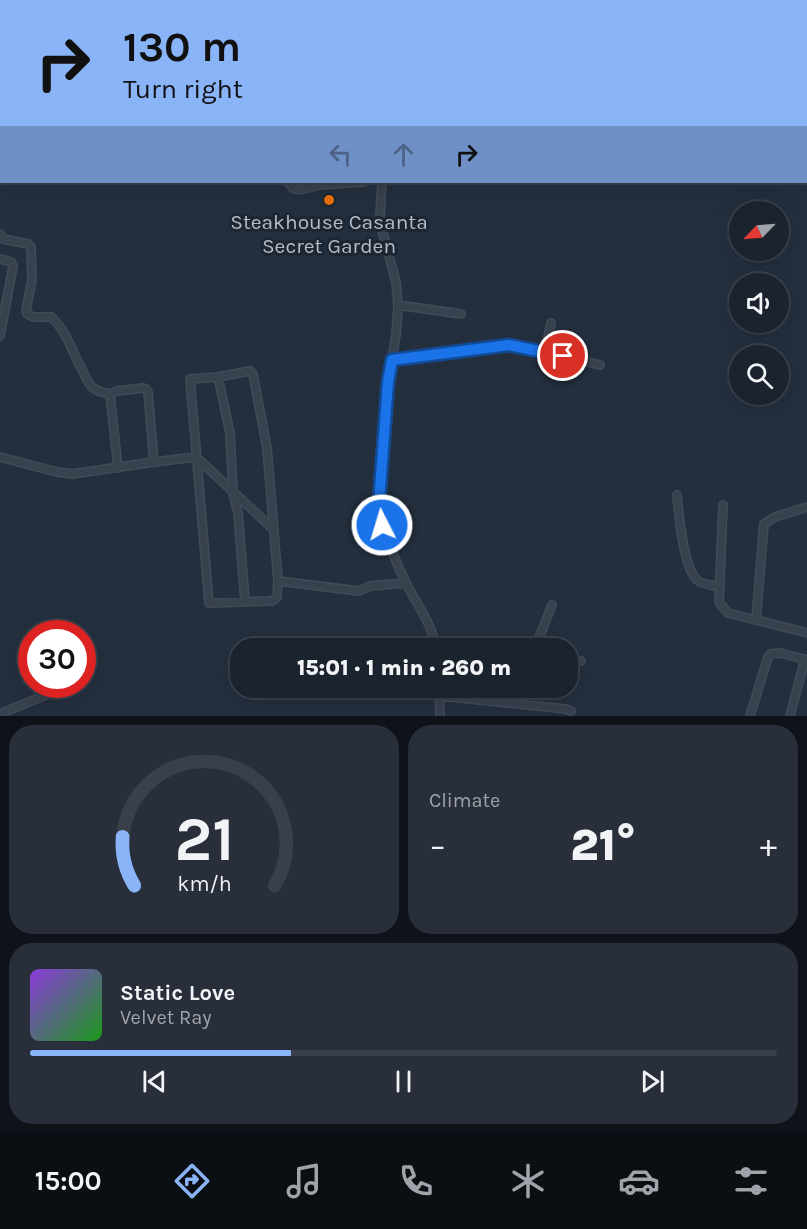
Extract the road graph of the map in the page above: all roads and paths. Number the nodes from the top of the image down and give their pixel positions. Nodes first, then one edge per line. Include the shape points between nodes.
1 (289, 183) edge
2 (349, 183) edge
3 (382, 183) edge
4 (0, 234) edge
5 (4, 259) edge
6 (398, 305) junction
7 (461, 314) dead end
8 (551, 323) dead end
9 (0, 336) edge
10 (545, 351) junction
11 (392, 360) junction
12 (600, 365) dead end
13 (218, 377) junction
14 (110, 394) junction
15 (0, 457) edge
16 (196, 457) junction
17 (154, 462) junction
18 (118, 468) junction
19 (233, 493) junction
20 (677, 495) dead end
21 (723, 505) dead end
22 (807, 507) edge
23 (273, 529) junction
24 (278, 581) junction
25 (406, 583) junction
26 (720, 587) junction
27 (245, 601) junction
28 (552, 605) dead end
29 (756, 620) junction
30 (807, 633) edge
31 (433, 638) edge
32 (539, 638) edge
33 (806, 660) edge
34 (578, 661) edge
35 (581, 661) dead end
36 (39, 698) edge
37 (440, 698) edge
38 (459, 698) edge
39 (571, 711) dead end
40 (0, 714) edge
41 (440, 716) edge
42 (750, 716) edge
43 (790, 716) edge

1 - 2 street via 299,190
3 - 6 street via 381,226
4 - 14 street via 3,239 31,247 27,314 51,317 92,387
5 - 9 street via 13,266
6 - 7 street
6 - 11 street
8 - 10 street
10 - 11 street via 509,345
10 - 12 street
11 - 25 street via 379,511
13 - 16 street via 190,379
13 - 19 street via 230,432
13 - 23 street via 250,371 253,374 267,448
14 - 17 street via 143,388 148,392
14 - 18 street
15 - 18 street via 72,474
16 - 17 street
16 - 19 street
16 - 27 street via 209,603
17 - 18 street
19 - 23 street
19 - 27 street
20 - 26 street via 686,557 693,576 703,584
21 - 26 street
22 - 29 street via 764,524
23 - 24 street
24 - 25 street via 359,591 370,586
24 - 27 street via 277,597 272,601
25 - 31 street
26 - 29 street via 719,602 728,613
28 - 32 street
29 - 30 street
33 - 42 street via 770,654
33 - 43 street
34 - 35 street
36 - 40 street
37 - 41 street
38 - 39 street

